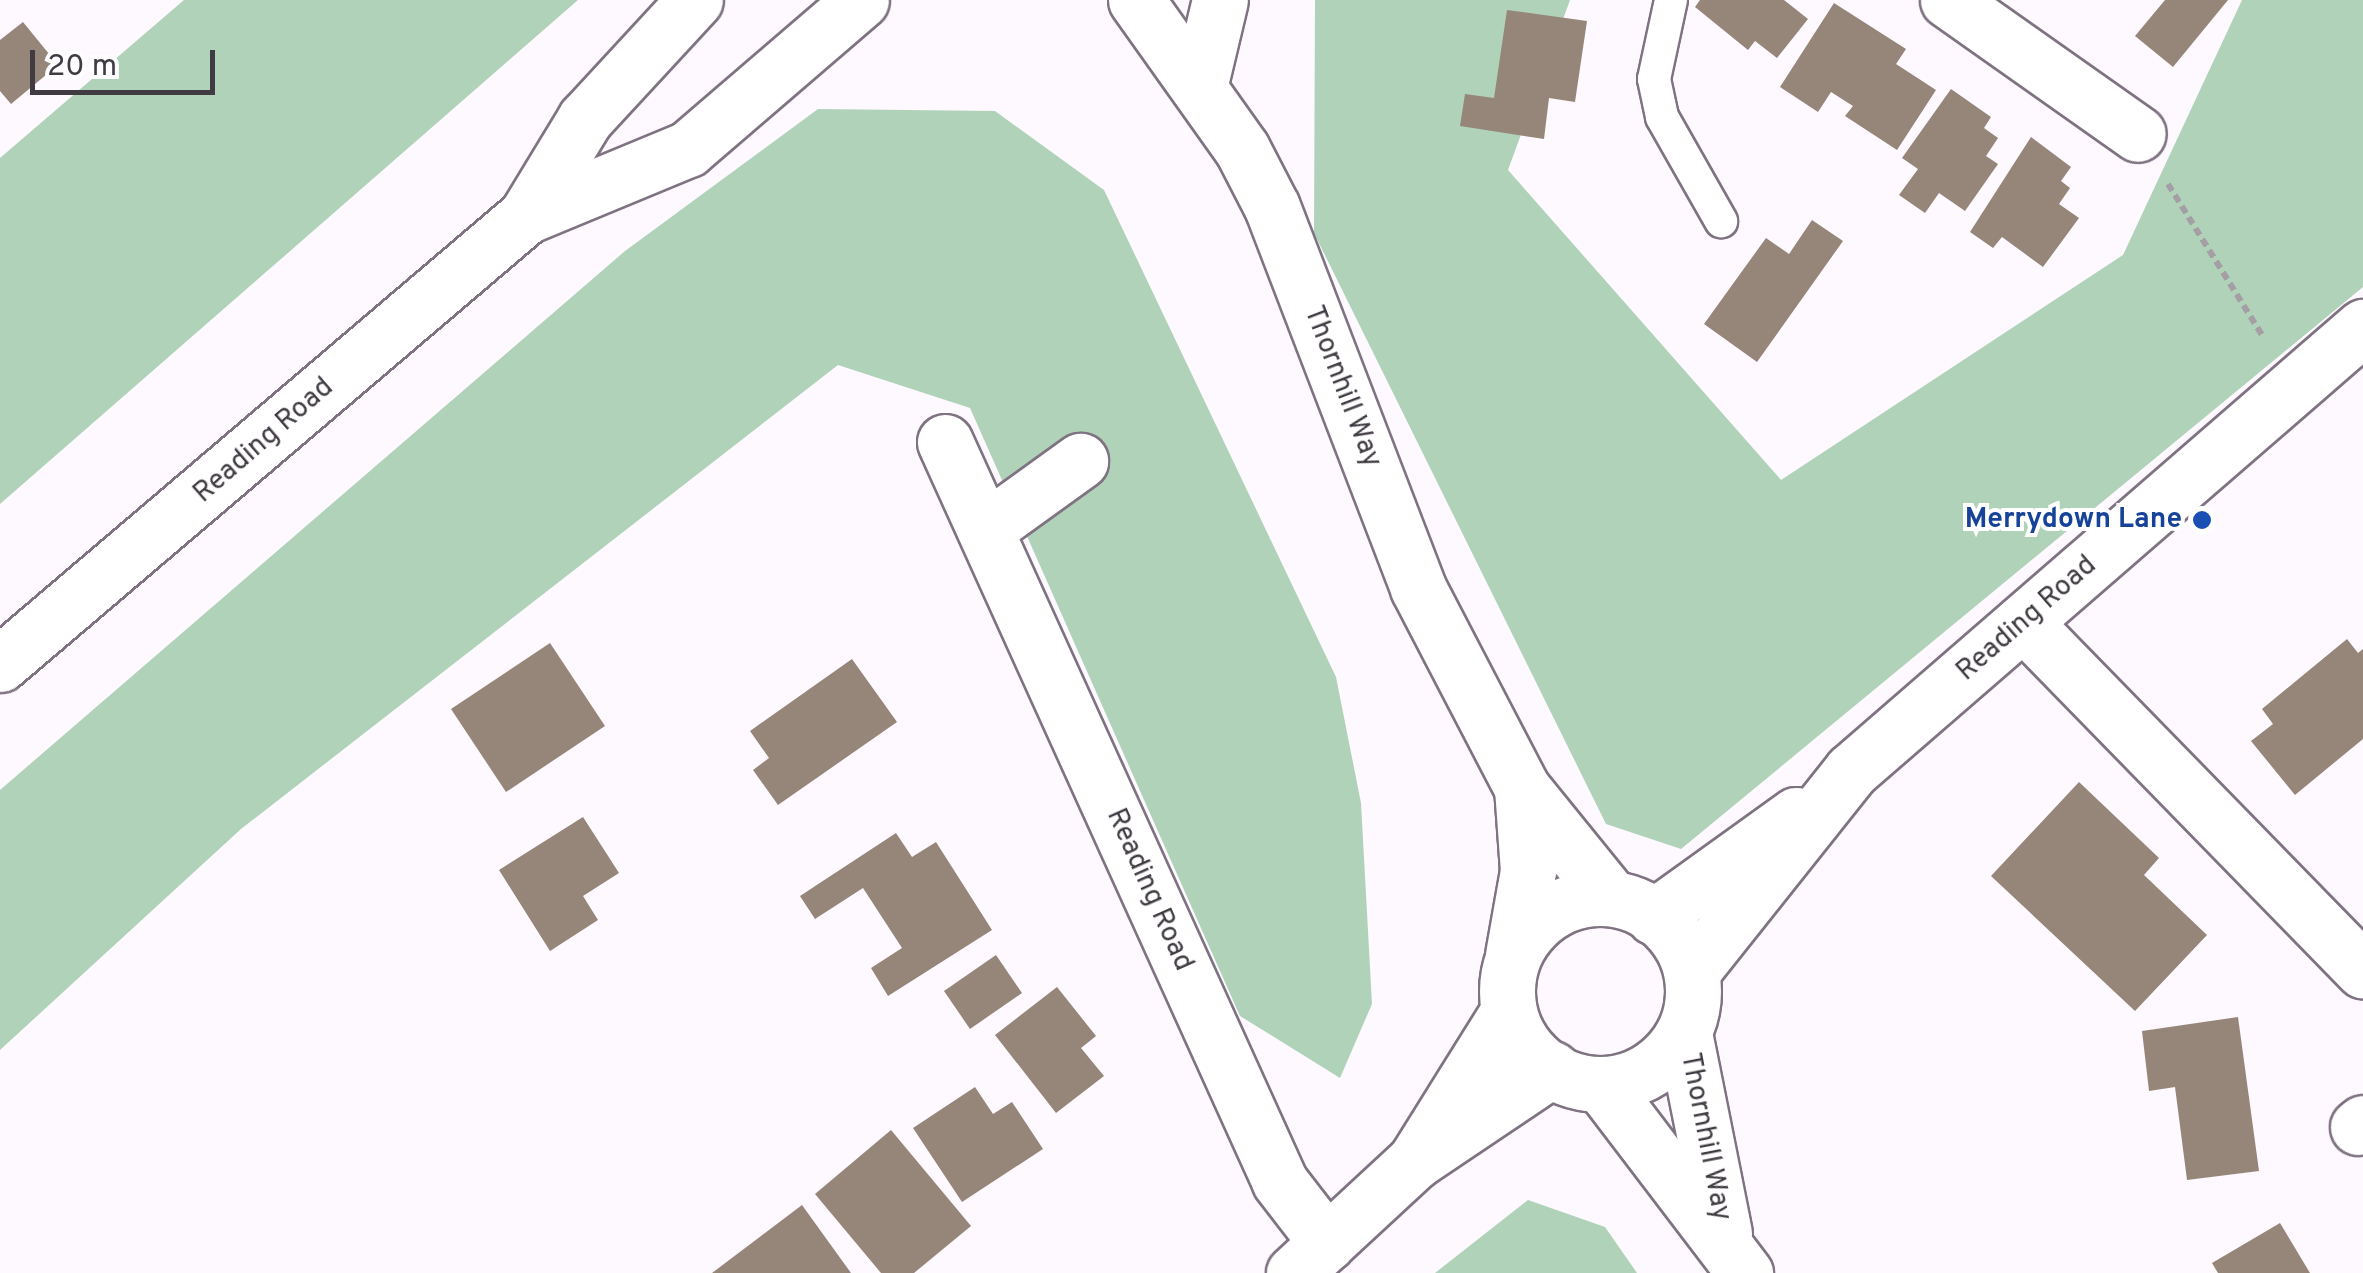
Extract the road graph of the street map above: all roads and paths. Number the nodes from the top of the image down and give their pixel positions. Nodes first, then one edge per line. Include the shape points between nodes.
1 (695, 0) edge
2 (860, 0) edge
3 (1136, 0) edge
4 (1220, 0) edge
5 (1671, 0) edge
6 (1948, 0) edge
7 (1200, 88) junction
8 (2138, 134) joint
9 (526, 216) junction
10 (1721, 220) dead end
11 (2363, 327) edge
12 (2302, 380) junction
13 (945, 442) dead end
14 (1080, 461) dead end
15 (988, 528) junction
16 (2023, 622) junction
17 (0, 664) edge
18 (1522, 788) junction
19 (1828, 795) junction
20 (1633, 908) junction
21 (2363, 970) edge
22 (1692, 971) junction
23 (1510, 987) junction
24 (1684, 1033) junction
25 (1576, 1077) junction
26 (1415, 1160) junction
27 (1735, 1257) edge
28 (1310, 1258) edge

1 - 9 main road, Reading Road via 585,119
2 - 9 main road, Reading Road via 688,149
3 - 7 main road, Thornhill Way
4 - 7 main road
5 - 10 lane via 1654,79 1662,118
6 - 8 main road
7 - 18 main road, Thornhill Way via 1272,207 1418,588
8 - 12 path via 2254,327
9 - 17 main road, Reading Road
11 - 12 main road, Reading Road
12 - 16 main road, Reading Road
13 - 15 main road, Reading Road
14 - 15 main road
15 - 28 main road, Reading Road
16 - 19 main road, Reading Road
16 - 21 main road
18 - 20 main road, Thornhill Way
18 - 23 main road, Thornhill Way via 1528,871
19 - 20 main road, Reading Road
19 - 22 main road, Reading Road
20 - 22 main road via 1684,950
20 - 23 main road via 1552,911
22 - 24 main road
23 - 25 main road via 1530,1054
23 - 26 main road, Reading Road
24 - 25 main road via 1662,1062 1630,1080
24 - 27 main road, Thornhill Way
25 - 26 main road, Reading Road
25 - 27 main road, Thornhill Way
26 - 28 main road, Reading Road

